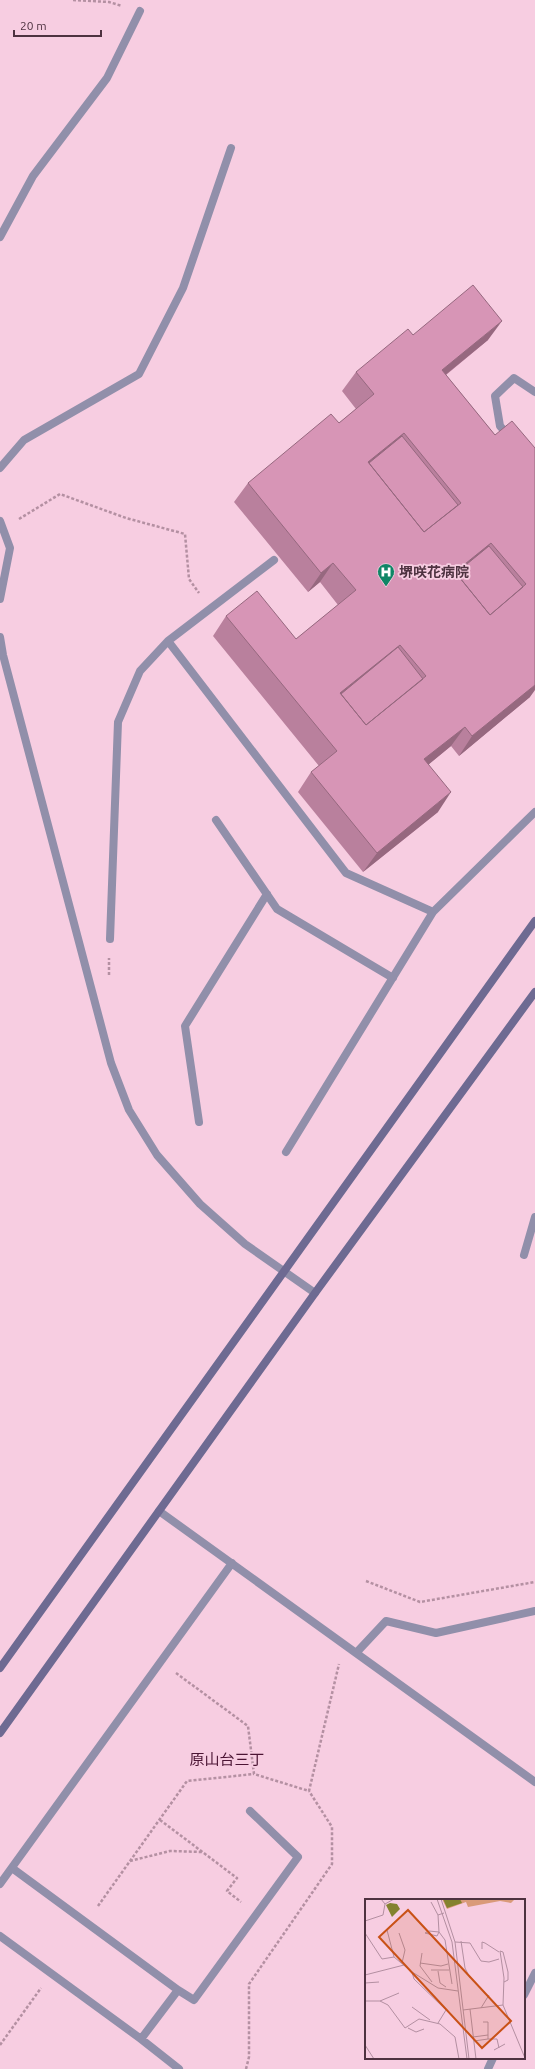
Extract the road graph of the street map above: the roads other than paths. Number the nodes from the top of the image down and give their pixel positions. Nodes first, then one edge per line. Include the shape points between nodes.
1 (140, 11) road end
2 (231, 148) dead end
3 (0, 237) edge
4 (535, 392) edge
5 (515, 444) edge
6 (0, 468) edge
7 (0, 520) edge
8 (274, 560) dead end
9 (0, 599) edge
10 (0, 637) edge
11 (168, 641) junction
12 (1, 658) edge
13 (535, 812) edge
14 (216, 820) dead end
15 (267, 894) junction
16 (432, 912) junction
17 (535, 921) edge
18 (110, 939) dead end
19 (393, 978) junction
20 (535, 992) edge
21 (200, 1122) dead end
22 (286, 1152) dead end
23 (535, 1217) edge
24 (524, 1255) dead end
25 (283, 1271) junction
26 (315, 1293) junction
27 (159, 1511) junction
28 (232, 1563) junction
29 (535, 1611) edge
30 (357, 1652) junction
31 (0, 1668) edge
32 (0, 1733) edge
33 (535, 1782) edge
34 (250, 1811) dead end
35 (12, 1868) junction
36 (0, 1884) edge
37 (0, 1936) edge
38 (535, 1973) edge
39 (178, 1990) junction
40 (525, 1993) edge
41 (141, 2039) junction
42 (493, 2059) edge
43 (178, 2069) edge
44 (488, 2069) edge

1 - 3 street via 107,78 33,176
2 - 6 street via 183,288 139,374 24,440
4 - 5 street via 514,378 495,396 500,426
7 - 9 street via 10,548
8 - 11 street
10 - 12 street
11 - 16 street via 346,873
11 - 18 street via 140,671 118,722
12 - 25 street via 112,1063 129,1110 157,1155 200,1204 246,1244
13 - 16 street
14 - 15 street
15 - 19 street via 277,909
15 - 21 street via 185,1026
16 - 19 street
17 - 25 street
19 - 22 street
20 - 26 street
23 - 24 street
25 - 26 street
25 - 31 street
26 - 27 street
27 - 28 street
27 - 32 street
28 - 30 street
28 - 35 street
29 - 30 street via 436,1633 386,1621
30 - 33 street
34 - 39 street via 298,1857 194,2000
35 - 36 street
35 - 39 street
37 - 41 street
38 - 40 street
39 - 41 street
41 - 43 street
42 - 44 street

